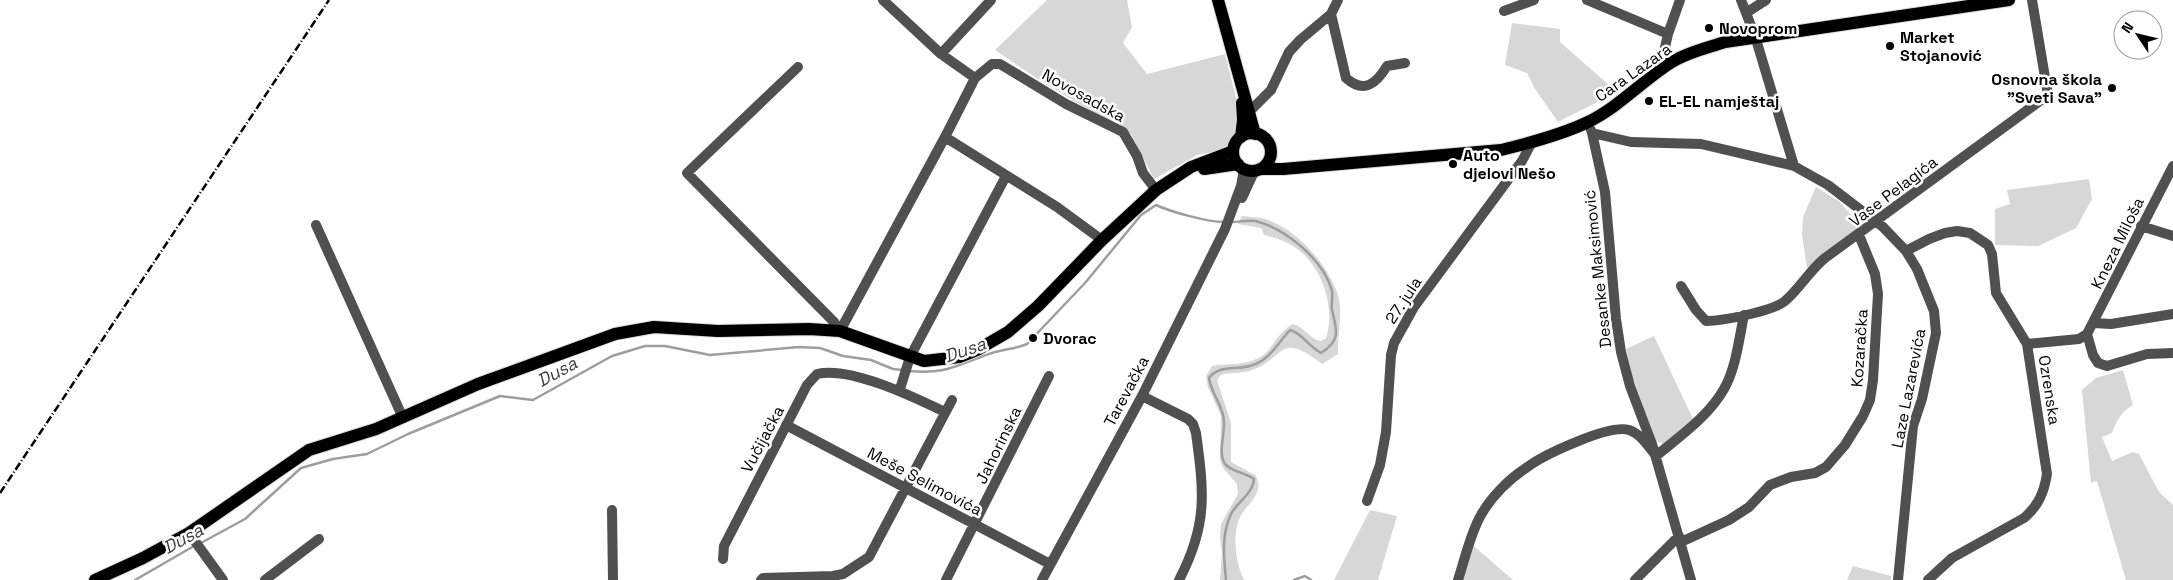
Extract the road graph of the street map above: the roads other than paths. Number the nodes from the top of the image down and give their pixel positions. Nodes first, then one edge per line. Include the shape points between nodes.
1 (883, 0) edge
2 (991, 0) edge
3 (1218, 0) edge
4 (1338, 0) edge
5 (1534, 0) edge
6 (1587, 0) edge
7 (1668, 0) edge
8 (1741, 0) edge
9 (1766, 0) edge
10 (2009, 0) edge
11 (2032, 0) edge
12 (1680, 2) edge
13 (1504, 11) dead end
14 (1746, 13) junction
15 (1331, 14) junction
16 (1668, 34) junction
17 (1755, 36) junction
18 (941, 54) junction
19 (1405, 63) dead end
20 (798, 67) dead end
21 (1660, 70) junction
22 (975, 78) junction
23 (1241, 78) junction
24 (1250, 111) junction
25 (1590, 127) junction
26 (1255, 134) junction
27 (946, 137) junction
28 (1240, 137) junction
29 (1532, 142) junction
30 (1233, 151) junction
31 (1270, 151) junction
32 (1308, 165) junction
33 (1794, 166) junction
34 (2173, 166) edge
35 (1249, 168) junction
36 (1180, 175) junction
37 (1006, 176) junction
38 (1156, 190) junction
39 (1874, 222) junction
40 (316, 225) dead end
41 (2141, 226) junction
42 (1859, 235) junction
43 (2173, 236) edge
44 (1102, 240) junction
45 (1906, 251) junction
46 (1681, 286) dead end
47 (2173, 314) edge
48 (1744, 315) junction
49 (2094, 323) junction
50 (840, 331) junction
51 (2087, 334) junction
52 (2027, 344) junction
53 (2173, 353) edge
54 (910, 360) junction
55 (1049, 376) dead end
56 (901, 386) junction
57 (1142, 396) junction
58 (952, 400) dead end
59 (945, 412) junction
60 (403, 418) junction
61 (786, 425) junction
62 (1656, 456) junction
63 (907, 487) junction
64 (1367, 501) dead end
65 (612, 510) dead end
66 (975, 525) junction
67 (192, 536) junction
68 (319, 539) dead end
69 (1680, 539) junction
70 (724, 559) dead end
71 (1050, 564) junction
72 (95, 580) edge
73 (222, 580) edge
74 (265, 580) edge
75 (613, 580) edge
76 (760, 580) edge
77 (946, 580) edge
78 (1042, 580) edge
79 (1179, 580) edge
80 (1458, 580) edge
81 (1635, 580) edge
82 (1691, 580) edge
83 (1898, 580) edge
84 (1928, 580) edge

1 - 18 street
2 - 18 street
3 - 23 main road
4 - 15 street
5 - 13 street
6 - 16 street
7 - 12 street
8 - 14 street
9 - 14 street
10 - 17 main road, Cara Lazara
11 - 39 street, Vase Pelagića via 2048,95
12 - 16 street
14 - 17 street
15 - 19 street via 1346,78 1354,85 1373,84 1387,66
15 - 24 street via 1289,52 1271,90
16 - 21 street
17 - 21 main road, Cara Lazara via 1692,52
17 - 33 street
18 - 22 street
20 - 50 street via 687,173
21 - 25 main road, Cara Lazara
22 - 27 street, Novosadska
22 - 38 street, Novosadska via 992,64 1000,64 1066,104 1123,132 1143,173
23 - 24 main road
23 - 28 main road via 1243,120
24 - 26 main road
25 - 29 main road, Cara Lazara
25 - 33 street, Laze Lazarevića via 1631,142 1701,144
25 - 62 street, Desanke Maksimović via 1605,192 1621,352
26 - 28 main road
26 - 31 main road via 1266,140
27 - 37 street
27 - 50 street, Novosadska
28 - 30 main road
29 - 32 main road, Cara Lazara via 1501,150
29 - 64 street, 27. jula via 1522,161 1414,307 1394,342 1380,464
30 - 35 main road
30 - 36 main road
31 - 32 main road, Cara Lazara via 1284,162
31 - 35 main road via 1267,162
32 - 35 main road, Cara Lazara via 1283,169
33 - 39 street, Laze Lazarevića via 1828,185
34 - 41 street, Kneza Miloša
35 - 36 main road, Cara Lazara via 1218,166
35 - 57 street, Tarevačka via 1228,221
36 - 38 main road
37 - 44 street
37 - 54 street
38 - 44 main road
39 - 42 street, Vase Pelagića
39 - 45 street, Laze Lazarevića
40 - 60 street
41 - 43 street
41 - 49 street, Kneza Miloša
42 - 48 street, Vase Pelagića via 1814,267 1784,303
42 - 69 street, Kozaračka via 1875,274 1878,294 1873,380 1863,416 1826,467 1770,485 1729,520
44 - 54 main road via 1008,332 960,357
45 - 52 street, Ozrenska via 1957,231 1981,239 1992,254 1996,293
45 - 83 street, Laze Lazarevića via 1934,311 1936,333 1913,426
46 - 48 street, Vase Pelagića via 1706,321
47 - 49 street via 2110,324
48 - 62 street via 1724,388 1695,424
49 - 51 street, Kneza Miloša
50 - 54 main road
50 - 60 main road via 637,329 525,366
51 - 52 street via 2079,339
51 - 53 street via 2093,355 2098,363 2107,366 2147,354
52 - 84 street, Ozrenska via 2047,474 2044,489 2032,511 2024,518 1952,558
54 - 56 street
55 - 66 street, Jahorinska
56 - 59 street
56 - 61 street, Vučijačka via 837,372 817,374
57 - 71 street, Tarevačka
57 - 79 street via 1188,419 1196,432 1202,502 1198,536
58 - 59 street
59 - 63 street
60 - 67 main road via 309,450
61 - 63 street, Meše Selimovića
61 - 70 street, Vučijačka via 724,546
62 - 69 street, Desanke Maksimović
62 - 80 street, Desanke Maksimović via 1638,435 1628,430 1616,430 1590,436 1527,467 1482,513
63 - 66 street, Meše Selimovića
63 - 76 street via 869,557 853,568 833,576
65 - 75 street
66 - 71 street, Meše Selimovića
66 - 77 street, Jahorinska
67 - 72 main road
67 - 73 street
68 - 74 street
69 - 81 street, Kozaračka
69 - 82 street, Desanke Maksimović
71 - 78 street, Tarevačka

